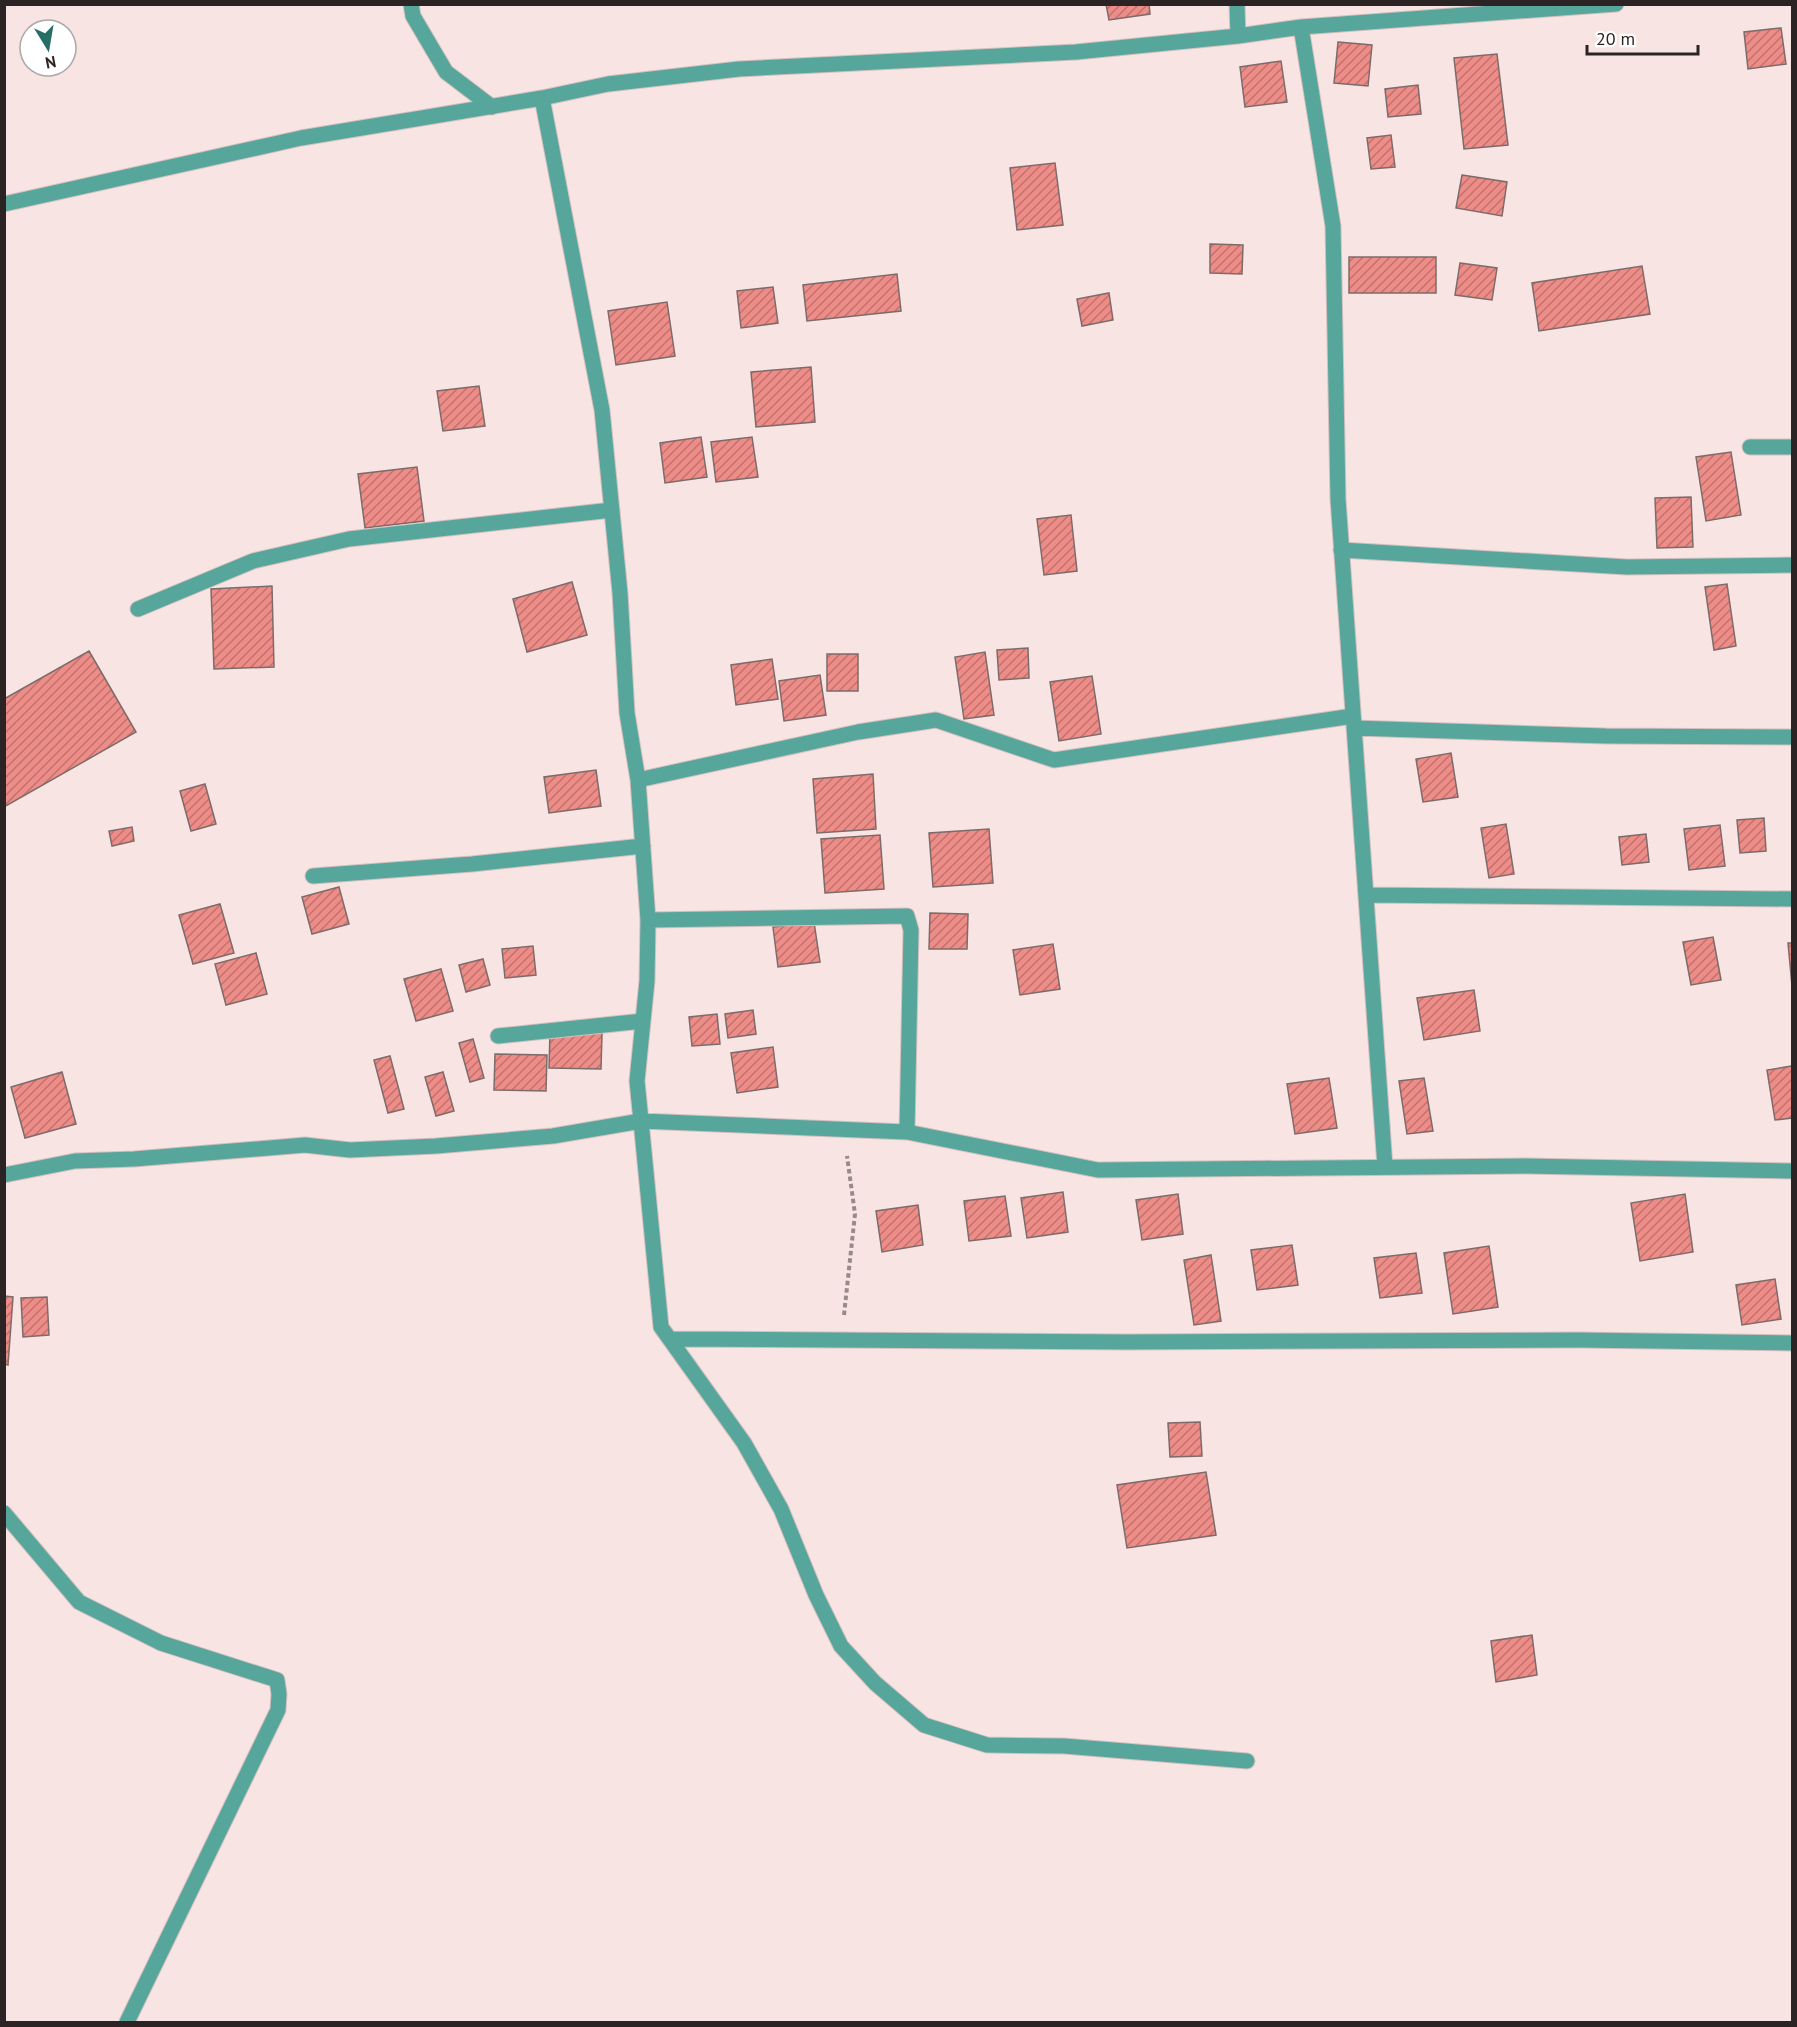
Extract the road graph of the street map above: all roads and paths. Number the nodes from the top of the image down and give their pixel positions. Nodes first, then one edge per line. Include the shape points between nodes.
1 (411, 4) edge
2 (1237, 4) edge
3 (1616, 4) edge
4 (1301, 27) junction
5 (1238, 36) junction
6 (542, 98) junction
7 (492, 107) junction
8 (4, 204) edge
9 (1750, 447) dead end
10 (1792, 447) edge
11 (612, 510) junction
12 (1341, 550) junction
13 (1792, 565) edge
14 (138, 609) dead end
15 (1353, 722) junction
16 (1792, 737) edge
17 (638, 780) junction
18 (643, 846) junction
19 (314, 876) dead end
20 (1366, 895) junction
21 (1792, 899) edge
22 (648, 920) junction
23 (643, 1021) junction
24 (498, 1036) dead end
25 (641, 1121) junction
26 (843, 1129) junction
27 (907, 1132) junction
28 (1385, 1167) junction
29 (1792, 1171) edge
30 (4, 1175) edge
31 (670, 1339) junction
32 (841, 1340) junction
33 (1792, 1343) edge
34 (4, 1514) edge
35 (1247, 1761) dead end
36 (127, 2022) edge

1 - 7 street via 413,16 446,72
2 - 5 street
3 - 4 street
4 - 5 street
4 - 12 street via 1332,226
5 - 6 street via 1076,52 739,69 608,84
6 - 7 street
6 - 11 street via 602,410
7 - 8 street via 302,138
9 - 10 street
11 - 14 street via 349,539 253,561
11 - 17 street via 627,713
12 - 13 street via 1628,567
12 - 15 street
15 - 16 street via 1606,736
15 - 17 street via 1054,760 936,720 858,732
15 - 20 street
17 - 18 street
18 - 19 street
18 - 22 street
20 - 21 street
20 - 28 street
22 - 23 street
22 - 27 street via 907,916 911,930
23 - 24 street
23 - 25 street via 637,1082
25 - 26 street
25 - 30 street via 553,1136 436,1146 350,1150 305,1145 75,1161
25 - 31 street via 661,1328
26 - 27 street
26 - 32 path via 855,1214
27 - 28 street via 1098,1170
28 - 29 street
31 - 32 street
31 - 35 street via 744,1443 765,1480 841,1646 875,1683 924,1725 987,1745 1064,1746
32 - 33 street
34 - 36 street via 79,1602 161,1643 277,1680 278,1710

